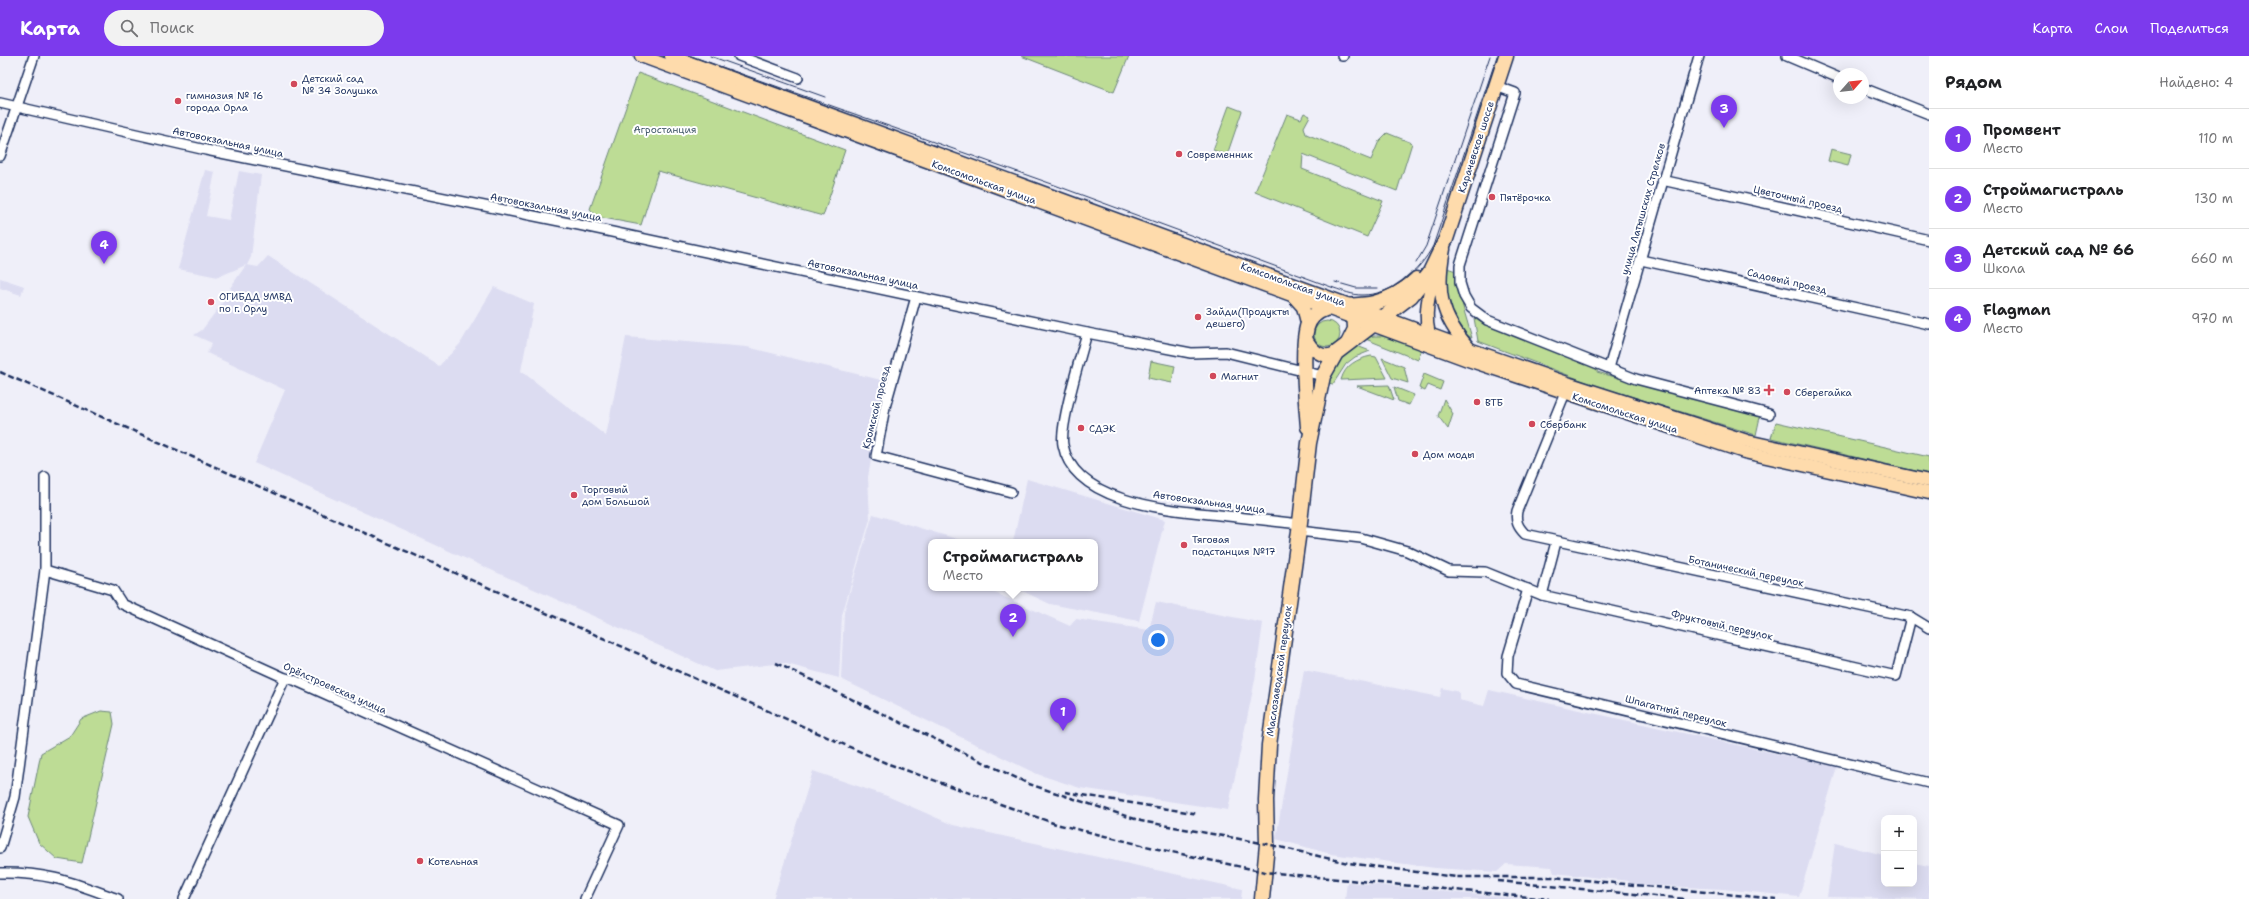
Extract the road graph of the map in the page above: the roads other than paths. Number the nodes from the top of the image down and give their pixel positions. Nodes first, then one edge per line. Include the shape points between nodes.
1 (34, 56) edge
2 (641, 56) edge
3 (672, 56) edge
4 (740, 56) edge
5 (1506, 56) edge
6 (1699, 56) edge
7 (1787, 56) edge
8 (1833, 75) edge
9 (798, 78) dead end
10 (1496, 86) junction
11 (1869, 90) edge
12 (0, 103) edge
13 (17, 108) junction
14 (1929, 114) edge
15 (0, 156) edge
16 (1662, 180) junction
17 (1446, 239) junction
18 (1929, 240) edge
19 (1641, 260) junction
20 (1291, 295) junction
21 (916, 296) junction
22 (1328, 308) junction
23 (1353, 312) junction
24 (1378, 321) junction
25 (1929, 324) edge
26 (1087, 332) junction
27 (1307, 332) junction
28 (1429, 334) junction
29 (1347, 343) junction
30 (1434, 347) junction
31 (1472, 350) junction
32 (1336, 353) junction
33 (1609, 368) junction
34 (1306, 370) junction
35 (1323, 376) junction
36 (1565, 393) junction
37 (1769, 414) dead end
38 (1309, 443) junction
39 (45, 477) dead end
40 (1929, 481) edge
41 (1012, 492) dead end
42 (1929, 493) edge
43 (1300, 527) junction
44 (1556, 542) junction
45 (44, 570) junction
46 (1528, 589) junction
47 (1542, 595) junction
48 (1911, 617) junction
49 (1929, 628) edge
50 (285, 678) junction
51 (1929, 783) edge
52 (0, 848) edge
53 (0, 873) edge
54 (118, 899) edge
55 (184, 899) edge
56 (585, 899) edge
57 (1262, 899) edge

1 - 13 street
2 - 20 main road, Комсомольская улица
3 - 23 main road, Комсомольская улица
4 - 9 street
5 - 10 highway, Карачевское шоссе
6 - 16 street, улица Латышских Стрелков
7 - 8 street
10 - 17 highway, Карачевское шоссе
10 - 33 street via 1515,93 1461,262 1460,284 1464,296 1471,308 1487,320
11 - 14 street
12 - 13 street, Автовокзальная улица
13 - 15 street
13 - 21 street, Автовокзальная улица via 206,150
16 - 18 street, Цветочный проезд
16 - 19 street, улица Латышских Стрелков
17 - 23 highway via 1423,272 1404,289 1386,300 1369,304
17 - 24 highway via 1419,288
17 - 28 main road via 1428,300 1426,314
17 - 31 main road via 1440,276 1444,310 1451,326
19 - 25 street, Садовый проезд
19 - 33 street, улица Латышских Стрелков
20 - 22 main road, Комсомольская улица
20 - 27 main road via 1303,306
21 - 26 street, Автовокзальная улица
21 - 41 street, Кромской проезд via 876,456
22 - 23 highway, Комсомольская улица
22 - 27 highway via 1315,315
23 - 24 main road, Комсомольская улица
23 - 29 main road via 1354,329
24 - 28 main road, Комсомольская улица
24 - 29 highway
24 - 30 main road, Комсомольская улица
26 - 34 street, Автовокзальная улица via 1191,353 1226,352
26 - 43 street, Автовокзальная улица via 1062,433 1070,464 1079,474 1095,487 1146,504 1172,510
27 - 32 main road via 1310,346 1320,354
27 - 34 highway, Маслозаводской переулок
28 - 30 main road
28 - 31 main road, Комсомольская улица
29 - 32 highway
30 - 36 main road, Комсомольская улица
31 - 40 main road, Комсомольская улица via 1747,441
32 - 35 highway, Маслозаводской переулок
33 - 37 street via 1636,379
34 - 35 street, Автовокзальная улица
34 - 38 highway, Маслозаводской переулок
35 - 38 highway, Маслозаводской переулок
36 - 42 main road, Комсомольская улица via 1744,452
36 - 44 street, Ботанический переулок via 1516,518 1521,530 1526,534
38 - 43 highway, Маслозаводской переулок
39 - 45 street
43 - 46 street, Автовокзальная улица via 1361,538 1407,551 1449,571 1485,572
43 - 57 highway, Маслозаводской переулок via 1269,745 1267,844
44 - 47 street
44 - 48 street, Ботанический переулок
45 - 50 street, Орёлстроевская улица via 113,590 122,604
45 - 52 street via 15,797
46 - 47 street, Фруктовый переулок
46 - 51 street, Шпагатный переулок via 1508,656 1507,673 1516,684
47 - 48 street, Фруктовый переулок via 1896,676
48 - 49 street, Ботанический переулок
50 - 55 street
50 - 56 street, Орёлстроевская улица via 619,825
53 - 54 street via 43,874

